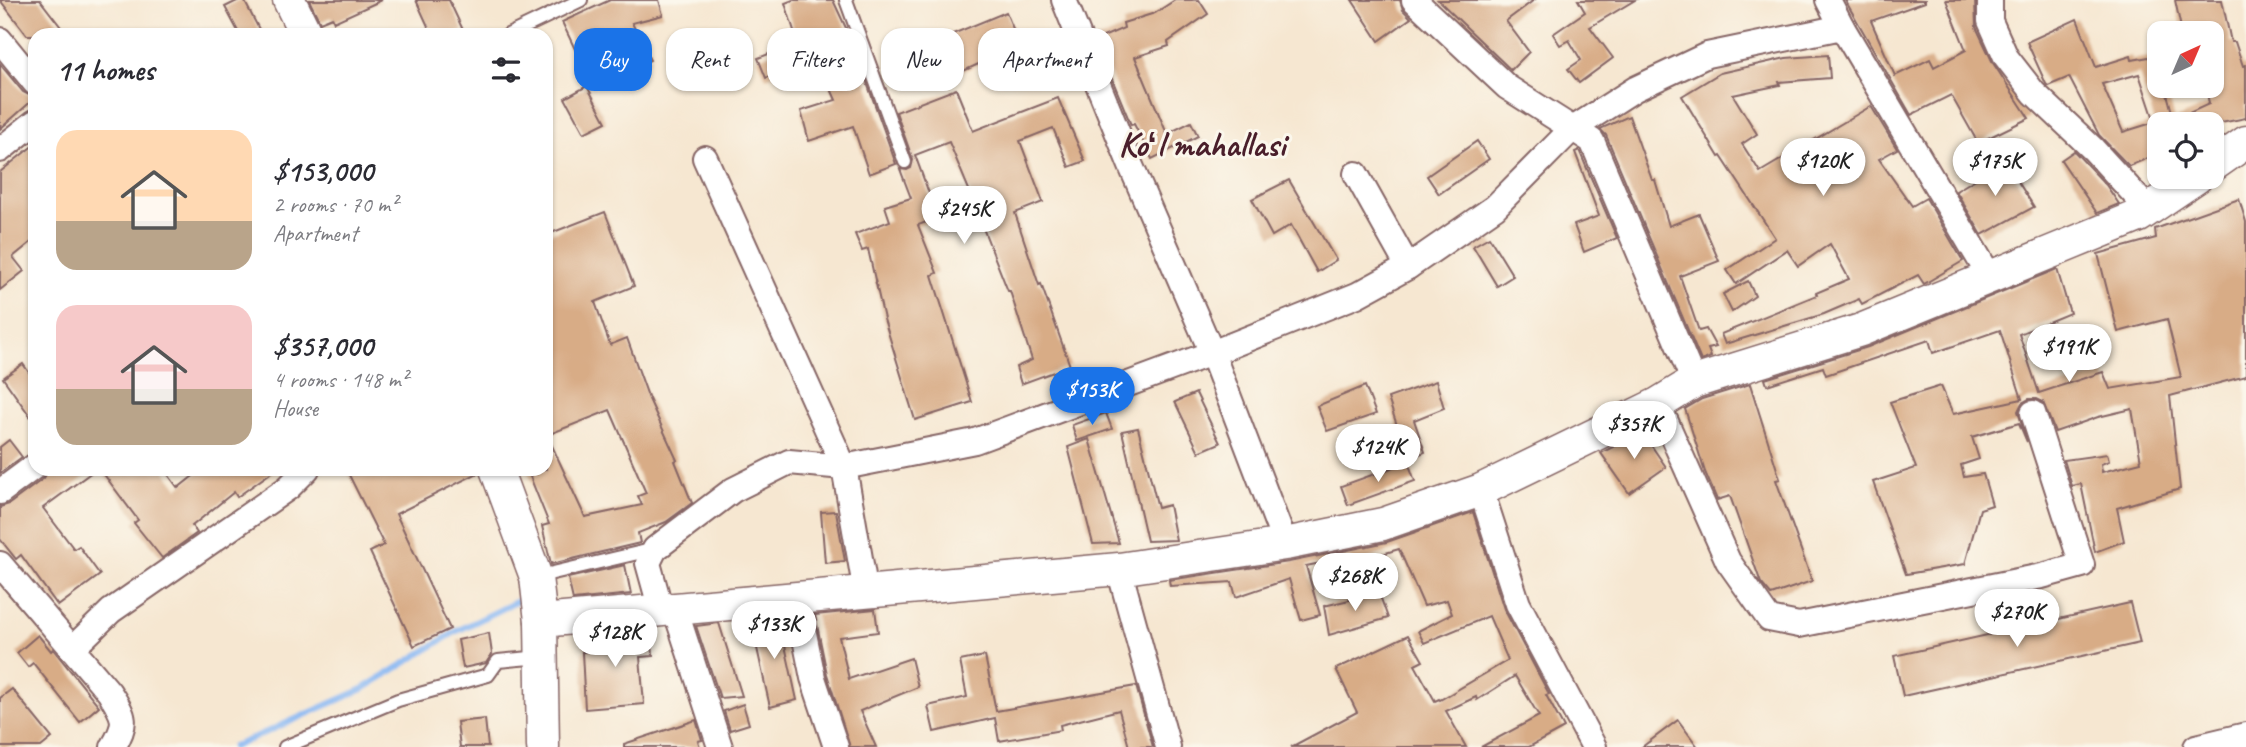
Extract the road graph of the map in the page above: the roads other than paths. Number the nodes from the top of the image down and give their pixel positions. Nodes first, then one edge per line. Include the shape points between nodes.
1 (289, 0) edge
2 (582, 0) edge
3 (846, 0) edge
4 (1064, 0) edge
5 (1414, 0) edge
6 (1828, 0) edge
7 (1994, 1) edge
8 (1842, 27) junction
9 (303, 28) edge
10 (524, 28) edge
11 (0, 40) edge
12 (28, 74) edge
13 (28, 128) edge
14 (1572, 130) junction
15 (2246, 142) edge
16 (0, 150) edge
17 (705, 158) dead end
18 (2224, 158) edge
19 (905, 162) dead end
20 (1356, 174) dead end
21 (2180, 189) edge
22 (2149, 210) junction
23 (1408, 267) junction
24 (1990, 277) junction
25 (1212, 353) junction
26 (1694, 382) junction
27 (1658, 404) junction
28 (2033, 413) dead end
29 (844, 467) junction
30 (28, 471) edge
31 (300, 476) edge
32 (499, 476) edge
33 (1481, 490) junction
34 (0, 492) edge
35 (1285, 544) junction
36 (655, 549) junction
37 (0, 564) edge
38 (1119, 569) junction
39 (536, 577) junction
40 (866, 593) junction
41 (797, 599) junction
42 (668, 609) junction
43 (541, 621) junction
44 (72, 649) junction
45 (542, 657) junction
46 (2246, 735) edge
47 (113, 747) edge
48 (285, 747) edge
49 (543, 747) edge
50 (720, 747) edge
51 (836, 747) edge
52 (1168, 747) edge
53 (1594, 747) edge
54 (2196, 747) edge

1 - 9 street
2 - 10 lane
3 - 19 lane
4 - 25 street
5 - 14 street via 1507,87
6 - 8 street
7 - 22 street via 1990,21 2006,57 2034,93
8 - 14 street via 1707,55 1635,89
8 - 24 street
11 - 12 street
13 - 16 street
14 - 23 street via 1495,207
14 - 26 street via 1592,141
15 - 18 street
17 - 29 street
20 - 23 street
21 - 22 street
22 - 24 street
23 - 25 street via 1357,295
24 - 26 street via 1861,330
25 - 29 street via 975,441
25 - 35 street
26 - 27 street
27 - 28 street via 1728,561 1769,619 1799,625 2082,565
27 - 33 street
29 - 36 street via 789,462 733,490
29 - 40 street
30 - 34 street
31 - 44 street via 111,611
32 - 39 street
33 - 35 street via 1383,524
33 - 53 street via 1518,604
35 - 38 street
36 - 39 lane
36 - 42 street via 649,564
37 - 44 street
38 - 40 street
38 - 52 street
39 - 43 street
40 - 41 street
41 - 42 street
41 - 51 street via 813,678
42 - 43 street
42 - 50 street
43 - 45 street
44 - 47 street via 121,712 124,730
45 - 48 lane via 498,662 488,675 398,700
45 - 49 street
46 - 54 street

